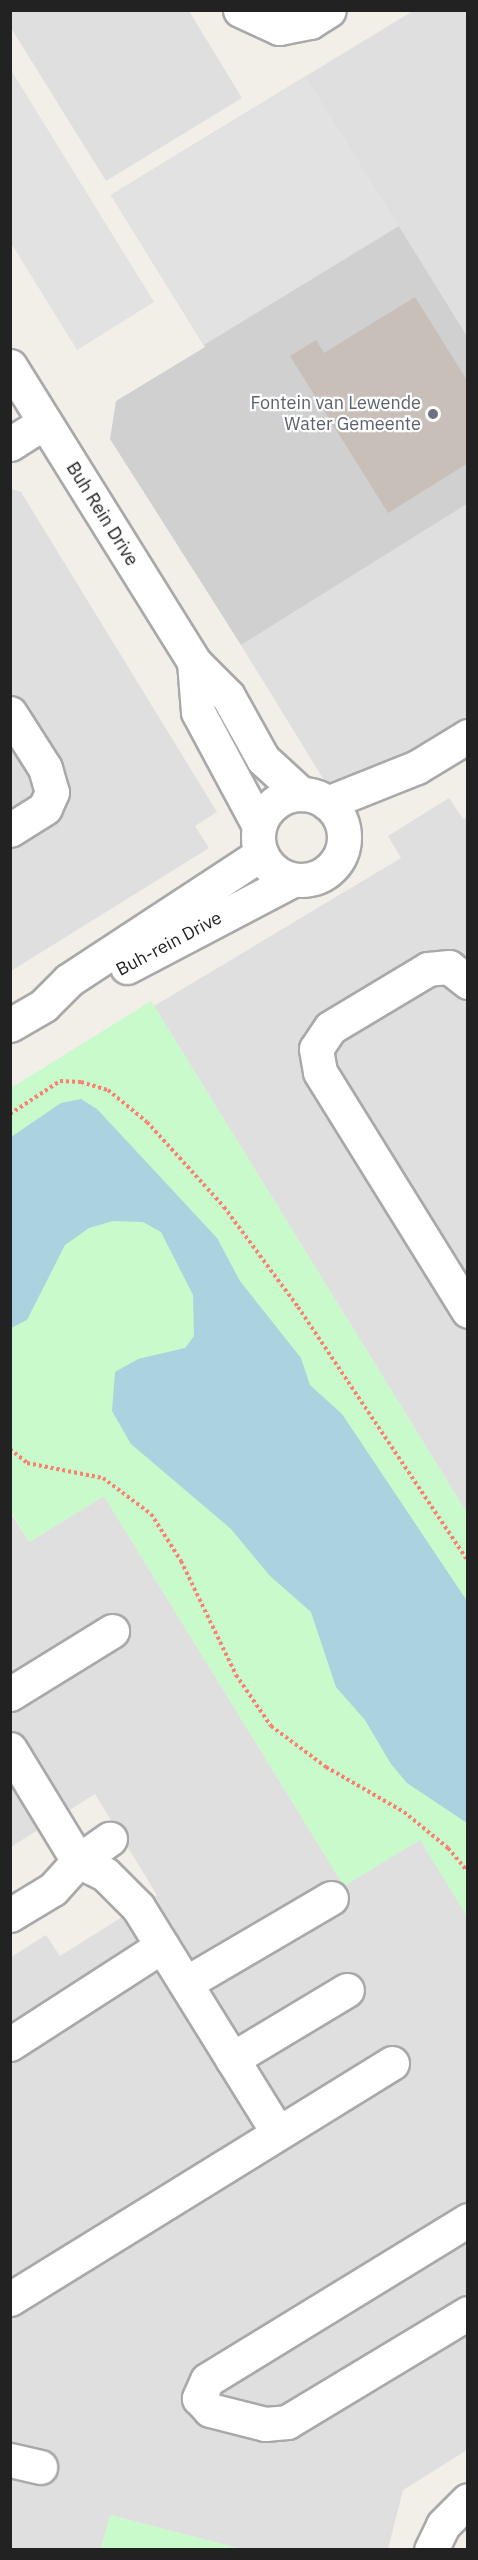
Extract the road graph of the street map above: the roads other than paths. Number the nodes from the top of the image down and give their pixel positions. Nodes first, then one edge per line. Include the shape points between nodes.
1 (240, 10) edge
2 (329, 10) edge
3 (10, 366) edge
4 (45, 422) junction
5 (10, 444) edge
6 (194, 662) junction
7 (10, 713) edge
8 (468, 736) edge
9 (417, 767) junction
10 (314, 798) junction
11 (10, 830) edge
12 (260, 840) junction
13 (344, 840) junction
14 (292, 880) junction
15 (468, 982) edge
16 (44, 1005) junction
17 (10, 1025) edge
18 (468, 1311) edge
19 (112, 1631) dead end
20 (10, 1694) edge
21 (10, 1749) edge
22 (20, 1785) edge
23 (110, 1839) dead end
24 (78, 1861) junction
25 (331, 1898) dead end
26 (10, 1915) edge
27 (162, 1946) junction
28 (186, 1983) junction
29 (347, 1990) dead end
30 (10, 2044) edge
31 (232, 2059) junction
32 (392, 2064) dead end
33 (277, 2131) junction
34 (468, 2220) edge
35 (10, 2299) edge
36 (468, 2313) edge
37 (468, 2500) edge
38 (431, 2550) edge

1 - 2 street via 279,28 310,22
3 - 4 street, Buh Rein Drive
4 - 5 street
4 - 6 street, Buh Rein Drive
6 - 10 street, Buh Rein Drive via 228,696 263,759
6 - 12 street, Buh Rein Drive via 198,712
7 - 11 street via 45,768 52,792 45,808
8 - 9 street
9 - 10 street
9 - 13 street via 376,802
10 - 12 street via 274,803
10 - 13 street via 337,813
12 - 14 street via 268,866
12 - 16 street, Buh-rein Drive via 69,980
13 - 14 street via 327,871
14 - 16 street, Buh-rein Drive via 74,996
15 - 18 street via 449,967 429,969 330,1028 316,1049 320,1072
16 - 17 street, Buh-rein Drive
19 - 20 street
21 - 22 street
22 - 24 street
23 - 24 street
24 - 26 street via 52,1889
24 - 27 street via 120,1888
25 - 28 street
27 - 28 street
27 - 30 street
28 - 31 street
29 - 31 street
31 - 33 street
32 - 33 street
33 - 35 street
34 - 36 street via 207,2380 199,2398 210,2410 265,2424 287,2422
37 - 38 street via 443,2525

